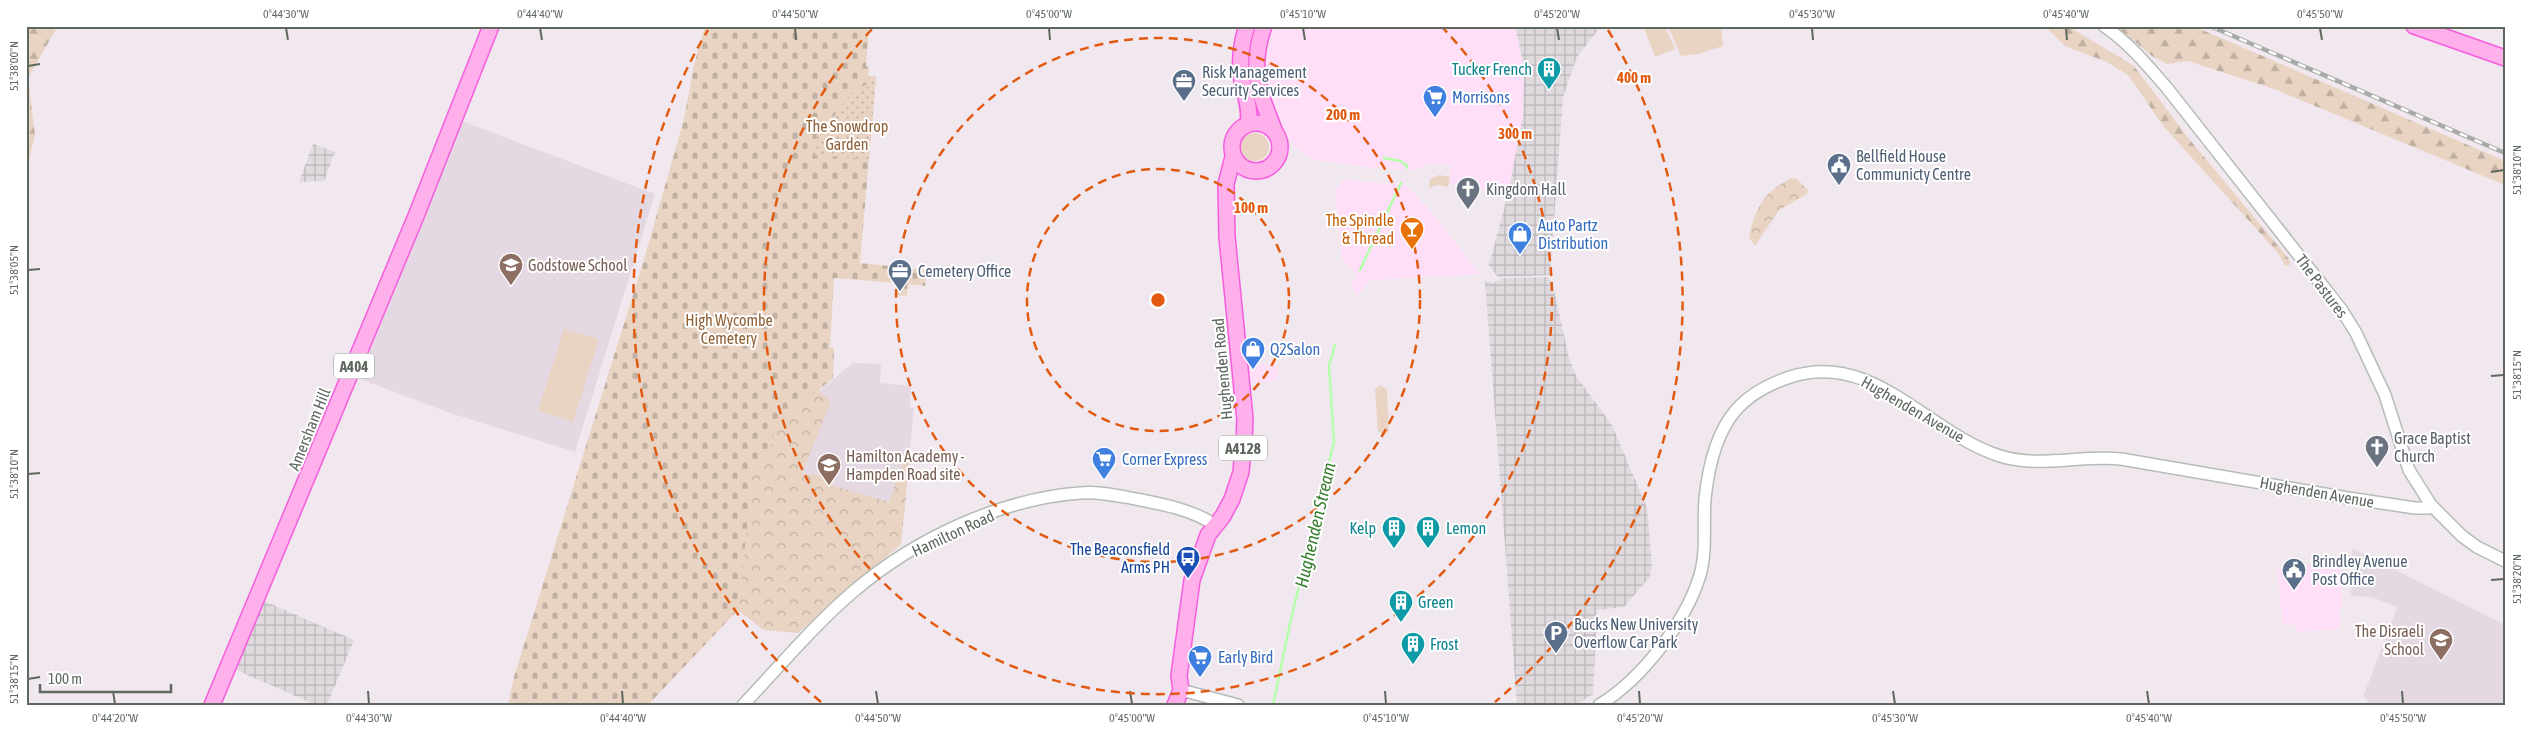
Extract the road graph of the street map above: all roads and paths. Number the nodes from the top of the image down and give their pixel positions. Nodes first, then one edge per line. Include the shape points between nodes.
1 (491, 26) edge
2 (1247, 26) edge
3 (1264, 26) edge
4 (2104, 26) edge
5 (2414, 26) edge
6 (2505, 58) edge
7 (1248, 124) junction
8 (1274, 132) junction
9 (1233, 158) junction
10 (1257, 172) junction
11 (1227, 196) junction
12 (2431, 505) junction
13 (1215, 525) junction
14 (2505, 561) edge
15 (1181, 690) junction
16 (212, 705) edge
17 (743, 705) edge
18 (1175, 705) edge
19 (1238, 705) edge
20 (1600, 705) edge

1 - 16 main road, Amersham Hill / A404 via 409,234
2 - 7 main road via 1241,69 1250,116
3 - 8 main road via 1255,66 1261,97
4 - 12 street, The Pastures via 2131,47 2167,88 2340,309 2371,361 2409,470
5 - 6 main road
7 - 8 main road via 1260,123
7 - 9 main road via 1233,138
8 - 10 main road via 1279,139 1278,157 1268,169
9 - 10 main road via 1248,171
9 - 11 main road, Hughenden Road / A4128 via 1226,184
10 - 11 main road via 1240,179
11 - 13 main road, Hughenden Road / A4128 via 1227,237 1245,419 1241,472 1232,499
12 - 14 street, The Pastures via 2462,536
12 - 20 street, Hughenden Avenue via 2422,509 2357,500 2121,459 2084,457 2042,461 2001,456 1972,444 1874,383 1839,371 1799,374 1752,394 1734,412 1720,436 1712,462 1705,499 1700,574 1684,609 1646,666
13 - 15 main road, Hughenden Road / A4128 via 1208,535 1192,580 1179,676
13 - 17 street, Hamilton Road via 1206,518 1157,503 1082,492 1021,503 967,523 895,561 854,591
15 - 18 main road, Hughenden Road / A4128
15 - 19 street

